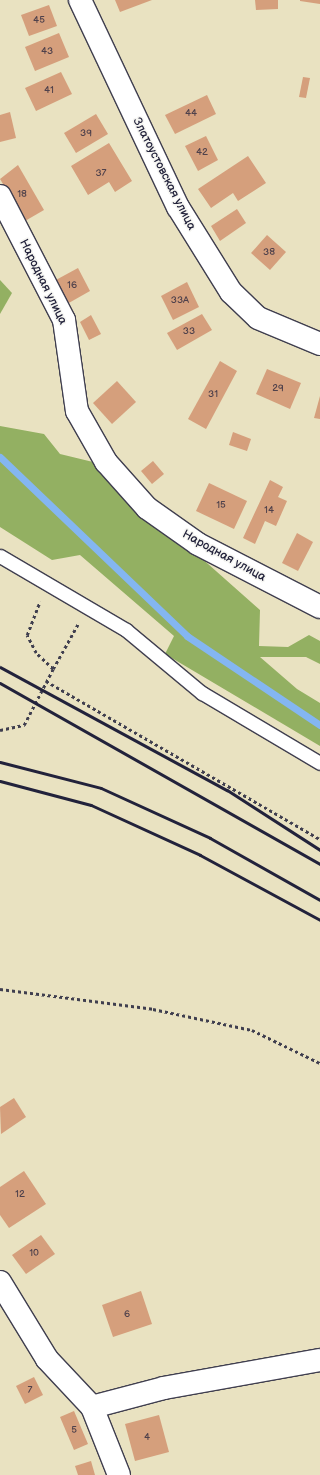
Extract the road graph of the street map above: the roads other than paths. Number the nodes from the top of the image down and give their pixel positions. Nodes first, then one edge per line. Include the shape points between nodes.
1 (80, 0) edge
2 (0, 196) edge
3 (320, 344) edge
4 (0, 556) edge
5 (320, 607) edge
6 (320, 763) edge
7 (0, 1282) edge
8 (320, 1360) edge
9 (92, 1407) junction
10 (119, 1475) edge

1 - 3 street, Златоустовская улица via 178,207 230,292 258,318
2 - 5 street, Народная улица via 64,320 77,412 106,462 147,508 198,544
4 - 6 lane via 126,630 202,693
7 - 9 street via 47,1359
8 - 9 street via 164,1388
9 - 10 street

